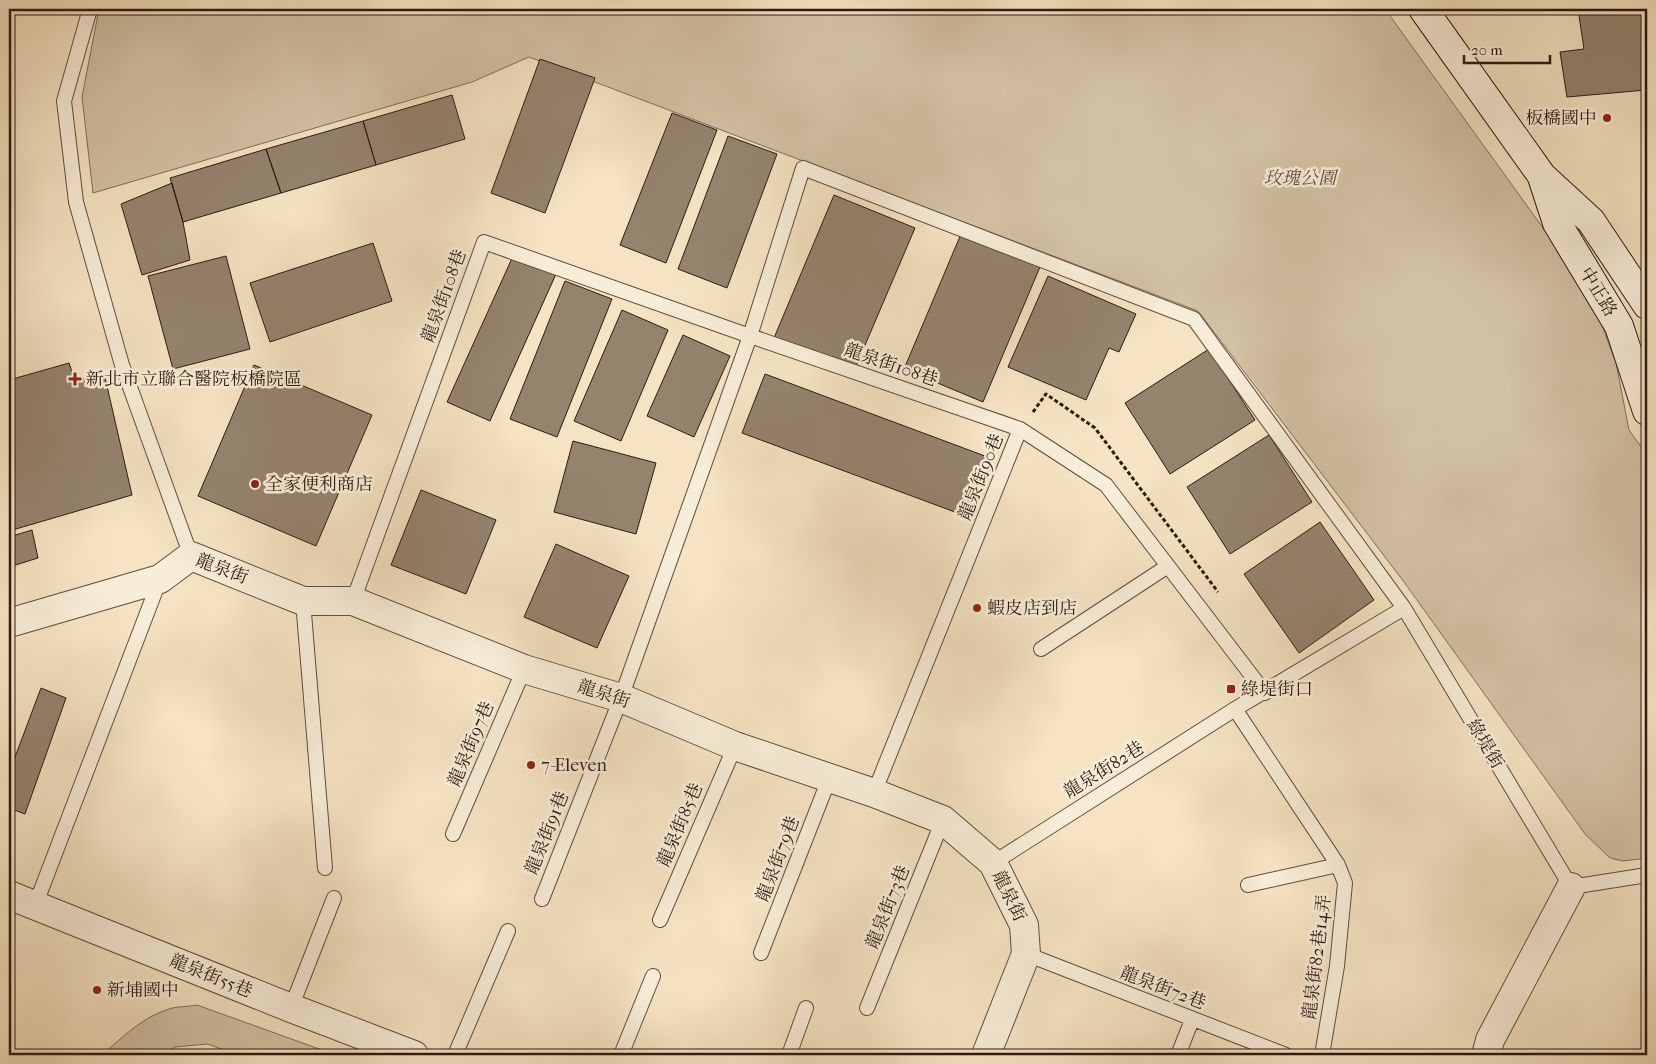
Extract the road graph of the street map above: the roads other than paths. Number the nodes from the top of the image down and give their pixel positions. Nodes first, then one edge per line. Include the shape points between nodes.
1 (90, 9) edge
2 (1423, 9) edge
3 (1542, 176) junction
4 (1647, 306) edge
5 (750, 336) junction
6 (1640, 366) edge
7 (1647, 411) edge
8 (1020, 429) junction
9 (190, 556) junction
10 (1168, 566) junction
11 (160, 579) junction
12 (353, 600) junction
13 (303, 601) junction
14 (1404, 608) junction
15 (9, 623) edge
16 (1040, 649) dead end
17 (524, 668) junction
18 (1265, 693) junction
19 (621, 698) junction
20 (1235, 709) junction
21 (734, 746) junction
22 (830, 779) junction
23 (874, 793) junction
24 (943, 820) junction
25 (453, 834) dead end
26 (993, 863) junction
27 (1338, 865) junction
28 (325, 868) dead end
29 (1647, 875) edge
30 (1248, 885) dead end
31 (1571, 887) junction
32 (9, 895) edge
33 (334, 898) dead end
34 (542, 898) dead end
35 (36, 906) junction
36 (660, 920) dead end
37 (508, 931) dead end
38 (761, 953) dead end
39 (1026, 954) junction
40 (653, 976) dead end
41 (291, 1008) junction
42 (806, 1008) dead end
43 (867, 1008) dead end
44 (1192, 1020) junction
45 (414, 1055) edge
46 (455, 1055) edge
47 (621, 1055) edge
48 (789, 1055) edge
49 (986, 1055) edge
50 (1178, 1055) edge
51 (1286, 1055) edge
52 (1323, 1055) edge
53 (1486, 1055) edge

1 - 9 lane via 64,101 76,202 122,364
2 - 3 street, 中正路
3 - 4 street, 中正路 via 1591,221
3 - 6 street, 中正路 via 1557,223
5 - 8 lane, 龍泉街108巷
5 - 12 lane, 龍泉街108巷 via 484,242
5 - 14 lane, 綠堤街 via 803,168 1194,319
5 - 19 lane
6 - 7 street, 中正路
8 - 10 lane, 龍泉街90巷 via 1106,485
8 - 23 lane, 龍泉街90巷
9 - 11 street, 龍泉街
9 - 13 street, 龍泉街
10 - 16 lane
10 - 18 lane, 龍泉街90巷
11 - 15 street, 龍泉街
11 - 35 lane
12 - 13 street, 龍泉街
12 - 17 street, 龍泉街
13 - 28 lane
14 - 18 lane
14 - 31 lane, 綠堤街
17 - 19 street, 龍泉街
17 - 25 lane, 龍泉街97巷
18 - 20 lane
19 - 21 street, 龍泉街
19 - 34 lane, 龍泉街91巷
20 - 26 lane, 龍泉街82巷
20 - 27 lane, 龍泉街82巷14弄
21 - 22 street, 龍泉街
21 - 36 lane, 龍泉街85巷
22 - 23 street, 龍泉街
22 - 38 lane, 龍泉街79巷
23 - 24 street, 龍泉街
24 - 26 street, 龍泉街
24 - 43 lane, 龍泉街73巷
26 - 39 street, 龍泉街 via 1024,925
27 - 30 lane, 龍泉街82巷14弄
27 - 52 lane, 龍泉街82巷14弄 via 1345,883 1337,966
29 - 31 lane
31 - 53 street via 1490,1040
32 - 35 street, 龍泉街55巷
33 - 41 lane
35 - 41 street, 龍泉街55巷
37 - 46 lane
39 - 44 lane, 龍泉街72巷
39 - 49 street, 龍泉街
40 - 47 lane
41 - 45 street, 龍泉街55巷
42 - 48 lane
44 - 50 lane
44 - 51 lane, 龍泉街72巷

